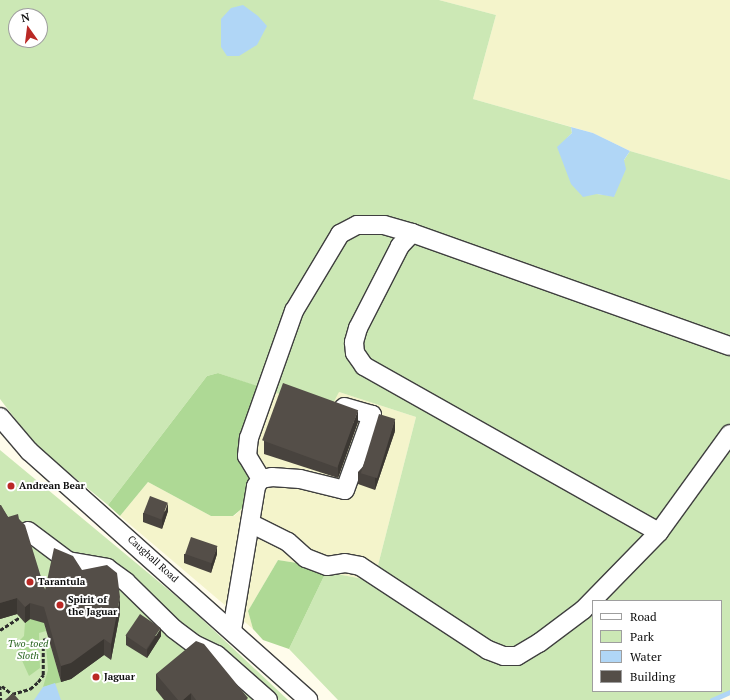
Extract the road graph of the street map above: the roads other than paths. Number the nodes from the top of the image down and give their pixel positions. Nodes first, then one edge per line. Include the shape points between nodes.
1 (412, 233) junction
2 (730, 346) edge
3 (344, 407) edge
4 (0, 417) edge
5 (730, 434) edge
6 (261, 479) junction
7 (250, 523) junction
8 (28, 531) edge
9 (659, 532) junction
10 (593, 600) edge
11 (592, 601) edge
12 (232, 630) junction
13 (268, 700) edge
14 (308, 700) edge

1 - 2 street
1 - 6 street via 384,225 369,224 357,225 340,234 294,311 249,438 248,456
1 - 9 street via 400,246 358,328 354,342 356,353 364,366
3 - 6 street via 372,415 345,490 300,479
4 - 12 street, Caughall Road via 29,451
5 - 9 street
6 - 7 street via 256,486
7 - 11 street via 327,566 345,563 360,566 488,650 504,656 516,656 540,643
7 - 12 street
8 - 13 street via 68,561 107,568 126,582 174,629 194,644 218,655
9 - 10 street
12 - 14 street, Caughall Road

